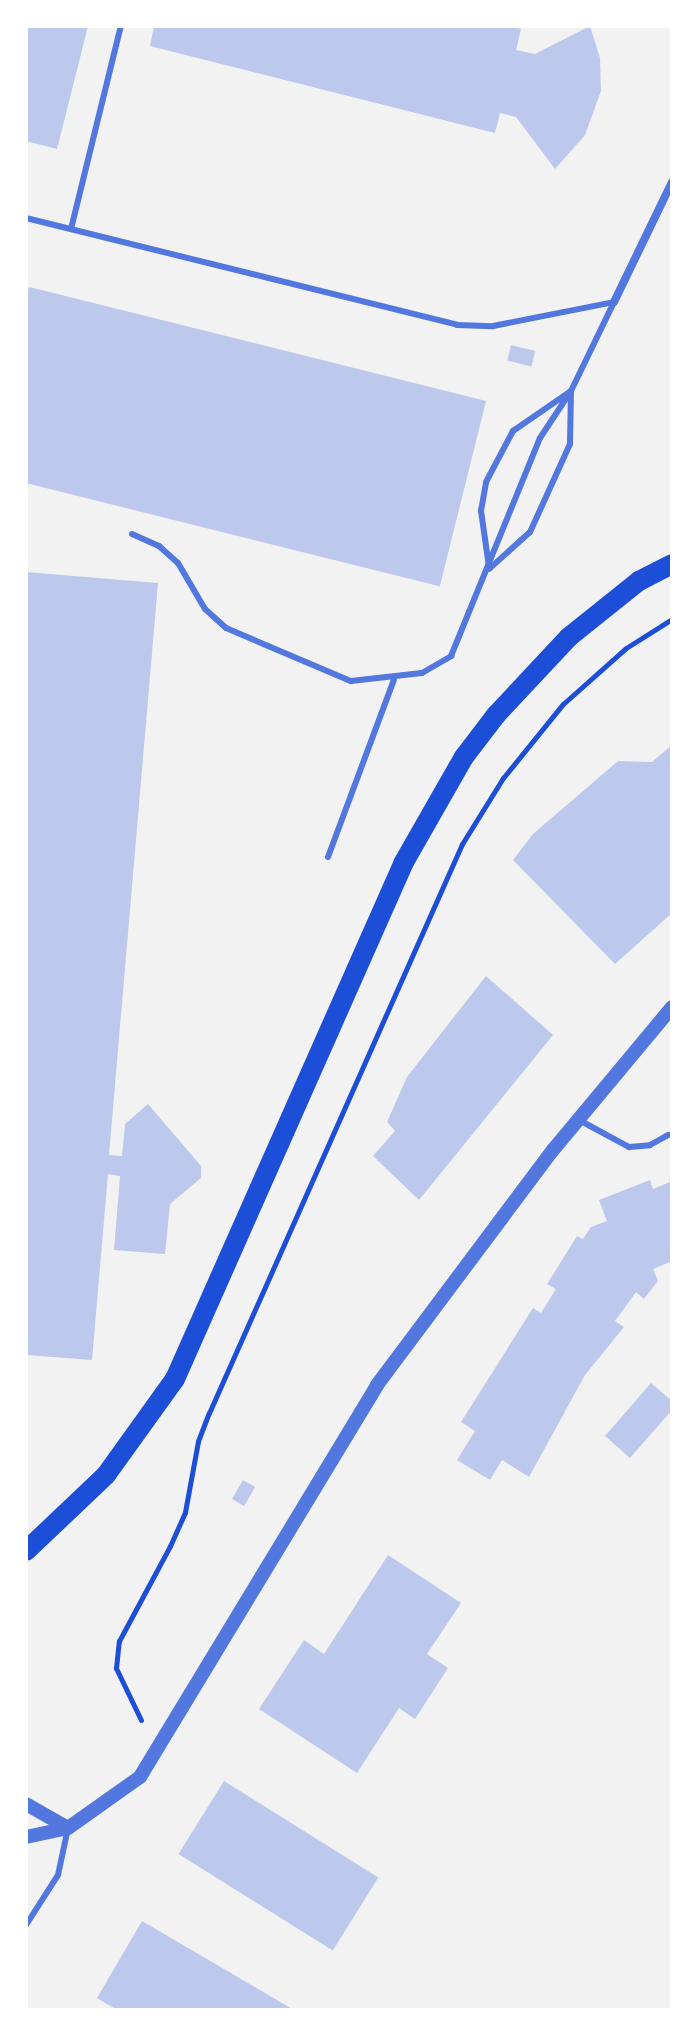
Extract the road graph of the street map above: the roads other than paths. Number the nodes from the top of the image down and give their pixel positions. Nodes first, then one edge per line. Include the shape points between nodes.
1 (121, 26) edge
2 (672, 182) edge
3 (26, 218) edge
4 (71, 229) junction
5 (614, 302) junction
6 (571, 391) junction
7 (132, 534) dead end
8 (672, 564) edge
9 (489, 569) junction
10 (394, 680) junction
11 (328, 857) dead end
12 (672, 1007) edge
13 (579, 1120) junction
14 (668, 1135) dead end
15 (28, 1546) edge
16 (26, 1804) edge
17 (68, 1828) junction
18 (26, 1837) edge
19 (26, 1925) edge

1 - 4 lane
2 - 5 street
3 - 4 lane
4 - 5 lane via 457,325 493,326
5 - 6 lane
6 - 9 lane via 540,438
6 - 9 lane via 570,444 530,532
6 - 9 lane via 513,431 486,482 481,511
7 - 10 lane via 159,546 178,563 205,609 226,628 351,681
8 - 15 main road via 639,581 569,637 533,672 464,757 404,862 175,1379 106,1475
9 - 10 lane via 451,656 422,673
10 - 11 lane
12 - 13 street
13 - 14 lane via 629,1147 650,1145
13 - 17 street via 377,1385 140,1777
16 - 17 street
17 - 18 street
17 - 19 lane via 58,1875

